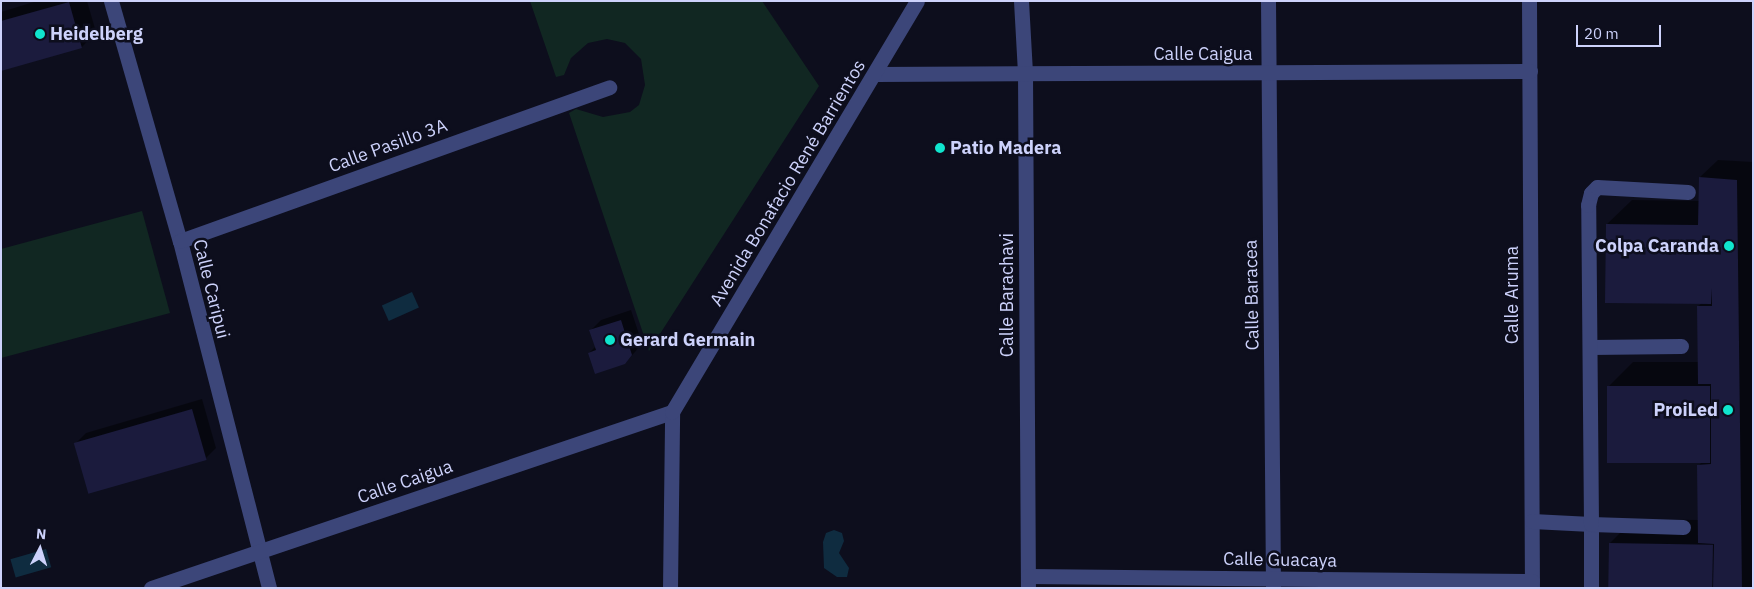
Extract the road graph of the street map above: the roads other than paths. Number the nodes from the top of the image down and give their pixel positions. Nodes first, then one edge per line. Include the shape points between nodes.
1 (111, 1) edge
2 (917, 1) edge
3 (1021, 1) edge
4 (1268, 1) edge
5 (1529, 1) edge
6 (1530, 71) junction
7 (1268, 72) junction
8 (1025, 73) junction
9 (876, 74) junction
10 (609, 87) dead end
11 (1688, 192) dead end
12 (180, 241) junction
13 (1590, 346) junction
14 (1681, 346) dead end
15 (672, 412) junction
16 (1532, 521) junction
17 (1591, 524) junction
18 (1683, 527) dead end
19 (259, 551) junction
20 (1028, 582) edge
21 (1273, 583) edge
22 (1532, 584) edge
23 (151, 588) edge
24 (269, 588) edge
25 (670, 588) edge
26 (1590, 588) edge

1 - 12 street, Calle Caripui
2 - 9 street, Avenida Bonafacio René Barrientos
3 - 8 street, Calle Barachavi
4 - 7 street, Calle Baracea
5 - 6 street, Calle Aruma
6 - 7 street, Calle Caigua
6 - 16 street, Calle Aruma
7 - 8 street, Calle Caigua
7 - 21 street, Calle Baracea
8 - 9 street, Calle Caigua
8 - 20 street, Calle Barachavi
9 - 15 street, Avenida Bonafacio René Barrientos
10 - 12 street, Calle Pasillo 3A
11 - 13 street via 1597,188 1591,193 1588,205
12 - 19 street, Calle Caripui
13 - 14 street
13 - 17 street
15 - 19 street, Calle Caigua
15 - 25 street
16 - 17 street
16 - 22 street, Calle Aruma
17 - 18 street
17 - 26 street
19 - 23 street, Calle Caigua
19 - 24 street, Calle Caripui
20 - 21 street, Calle Guacaya
21 - 22 street, Calle Guacaya

